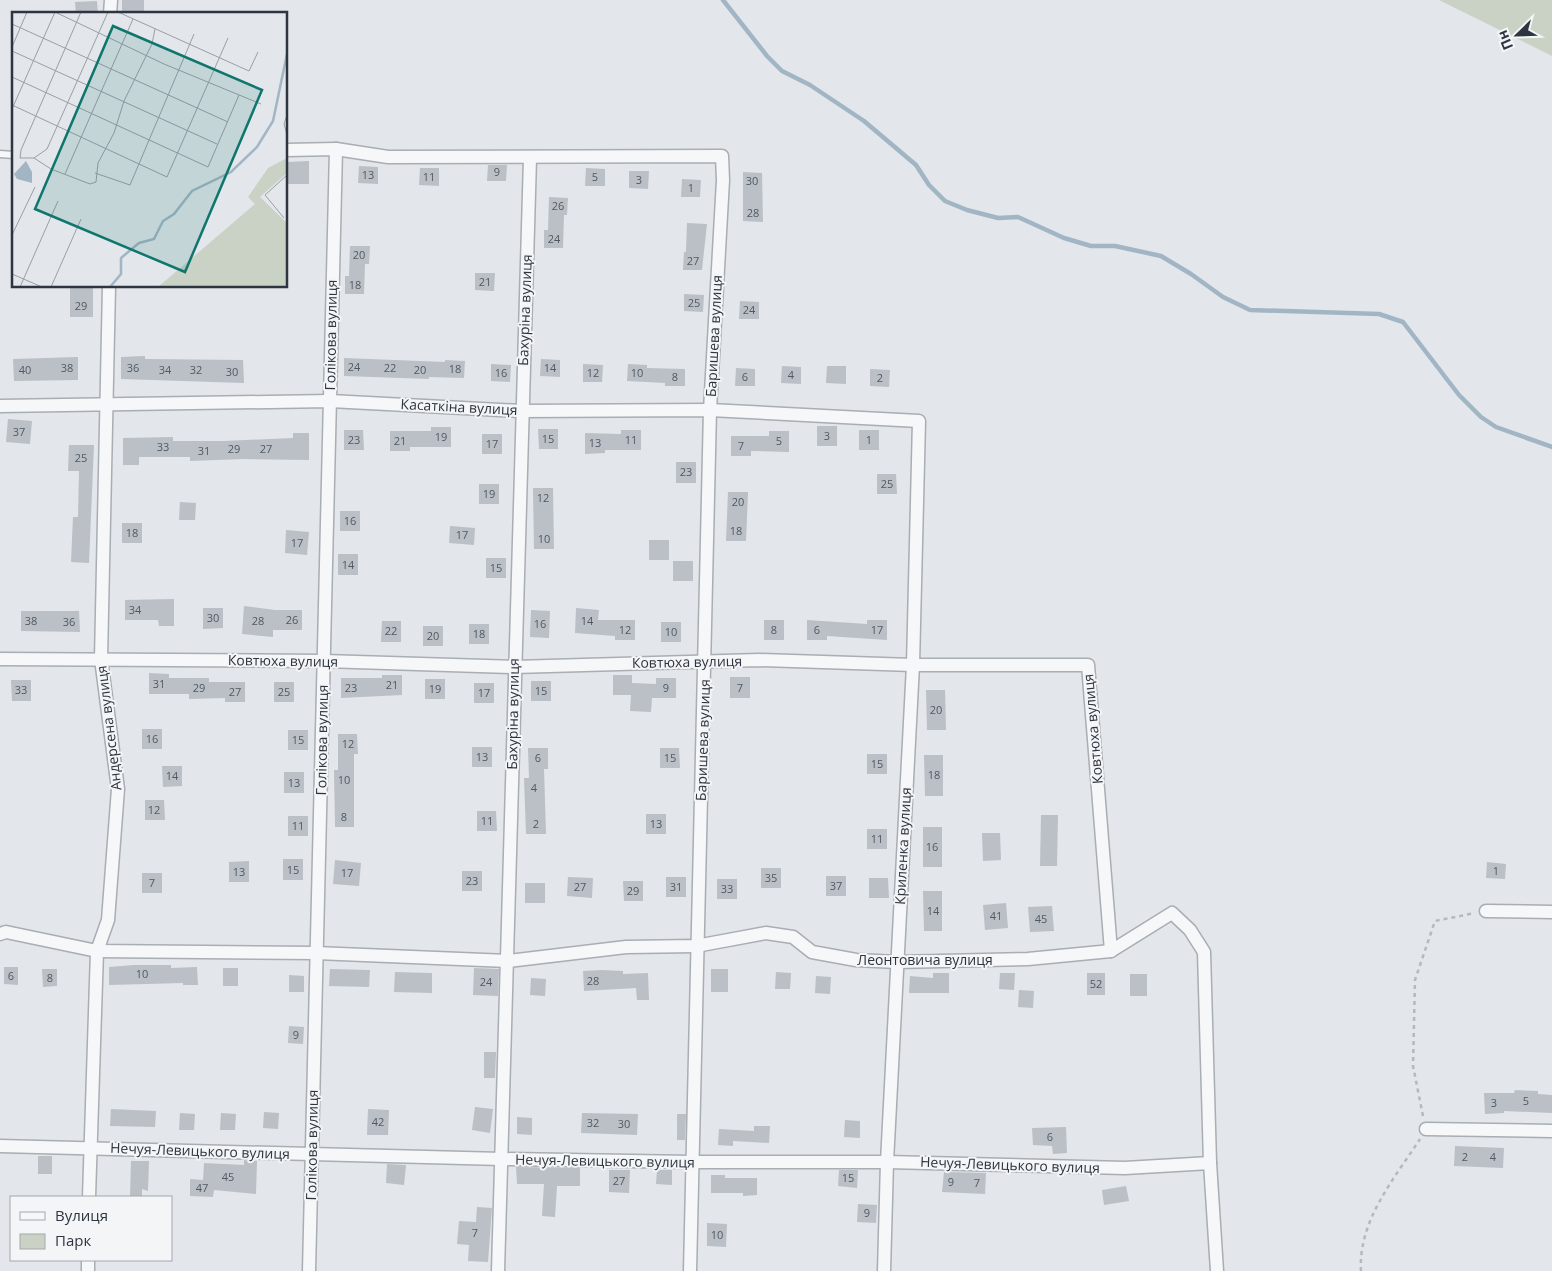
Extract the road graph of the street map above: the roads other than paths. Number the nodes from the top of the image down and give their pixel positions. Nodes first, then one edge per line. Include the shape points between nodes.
1 (336, 149) junction
2 (288, 150) edge
3 (530, 158) junction
4 (109, 288) edge
5 (330, 401) junction
6 (105, 405) junction
7 (0, 406) edge
8 (710, 410) junction
9 (521, 411) junction
10 (919, 421) joint
11 (0, 659) edge
12 (101, 659) junction
13 (705, 660) junction
14 (324, 661) junction
15 (913, 665) junction
16 (514, 667) junction
17 (1486, 911) road end
18 (1552, 912) edge
19 (0, 934) edge
20 (696, 946) junction
21 (97, 951) junction
22 (1111, 951) junction
23 (316, 953) junction
24 (508, 961) junction
25 (896, 962) junction
26 (1426, 1129) road end
27 (1552, 1131) edge
28 (0, 1146) edge
29 (90, 1147) junction
30 (312, 1154) junction
31 (502, 1159) junction
32 (692, 1162) junction
33 (886, 1162) junction
34 (1210, 1163) junction
35 (89, 1196) edge
36 (309, 1271) edge
37 (498, 1271) edge
38 (690, 1271) edge
39 (884, 1271) edge
40 (1217, 1271) edge

1 - 2 street
1 - 3 street via 388,157
1 - 5 street, Голікова вулиця
3 - 8 street, Баришева вулиця via 660,154 722,156
3 - 9 street, Бахуріна вулиця
4 - 6 street, Андерсена вулиця
5 - 6 street, Касаткіна вулиця
5 - 9 street, Касаткіна вулиця
5 - 14 street, Голікова вулиця
6 - 7 street, Касаткіна вулиця
6 - 12 street, Андерсена вулиця
8 - 9 street, Касаткіна вулиця
8 - 10 street, Касаткіна вулиця
8 - 13 street, Баришева вулиця
9 - 16 street, Бахуріна вулиця
10 - 15 street, Криленка вулиця
11 - 12 street, Ковтюха вулиця
12 - 14 street, Ковтюха вулиця
12 - 21 street, Андерсена вулиця via 118,789 108,920
13 - 15 street, Ковтюха вулиця
13 - 16 street, Ковтюха вулиця
13 - 20 street, Баришева вулиця
14 - 16 street, Ковтюха вулиця
14 - 23 street, Голікова вулиця
15 - 22 street, Ковтюха вулиця via 1088,665
15 - 25 street, Криленка вулиця
16 - 24 street, Бахуріна вулиця
17 - 18 street
19 - 21 street, Леонтовича вулиця via 6,932
20 - 24 street, Леонтовича вулиця via 626,947
20 - 25 street, Леонтовича вулиця via 766,933 793,937 812,952 856,960
20 - 32 street, Баришева вулиця
21 - 23 street, Леонтовича вулиця
21 - 29 street, Андерсена вулиця
22 - 25 street, Леонтовича вулиця via 1028,959
22 - 34 street via 1172,913 1190,930 1204,952
23 - 24 street, Леонтовича вулиця
23 - 30 street, Голікова вулиця
24 - 31 street, Бахуріна вулиця
25 - 33 street, Криленка вулиця
26 - 27 street
28 - 29 street, Нечуя-Левицького вулиця
29 - 30 street, Нечуя-Левицького вулиця
29 - 35 street, Андерсена вулиця
30 - 31 street, Нечуя-Левицького вулиця
30 - 36 street, Голікова вулиця
31 - 32 street, Нечуя-Левицького вулиця
31 - 37 street, Бахуріна вулиця
32 - 33 street, Нечуя-Левицького вулиця
32 - 38 street, Баришева вулиця
33 - 34 street, Нечуя-Левицького вулиця via 1125,1168
33 - 39 street, Криленка вулиця
34 - 40 street

